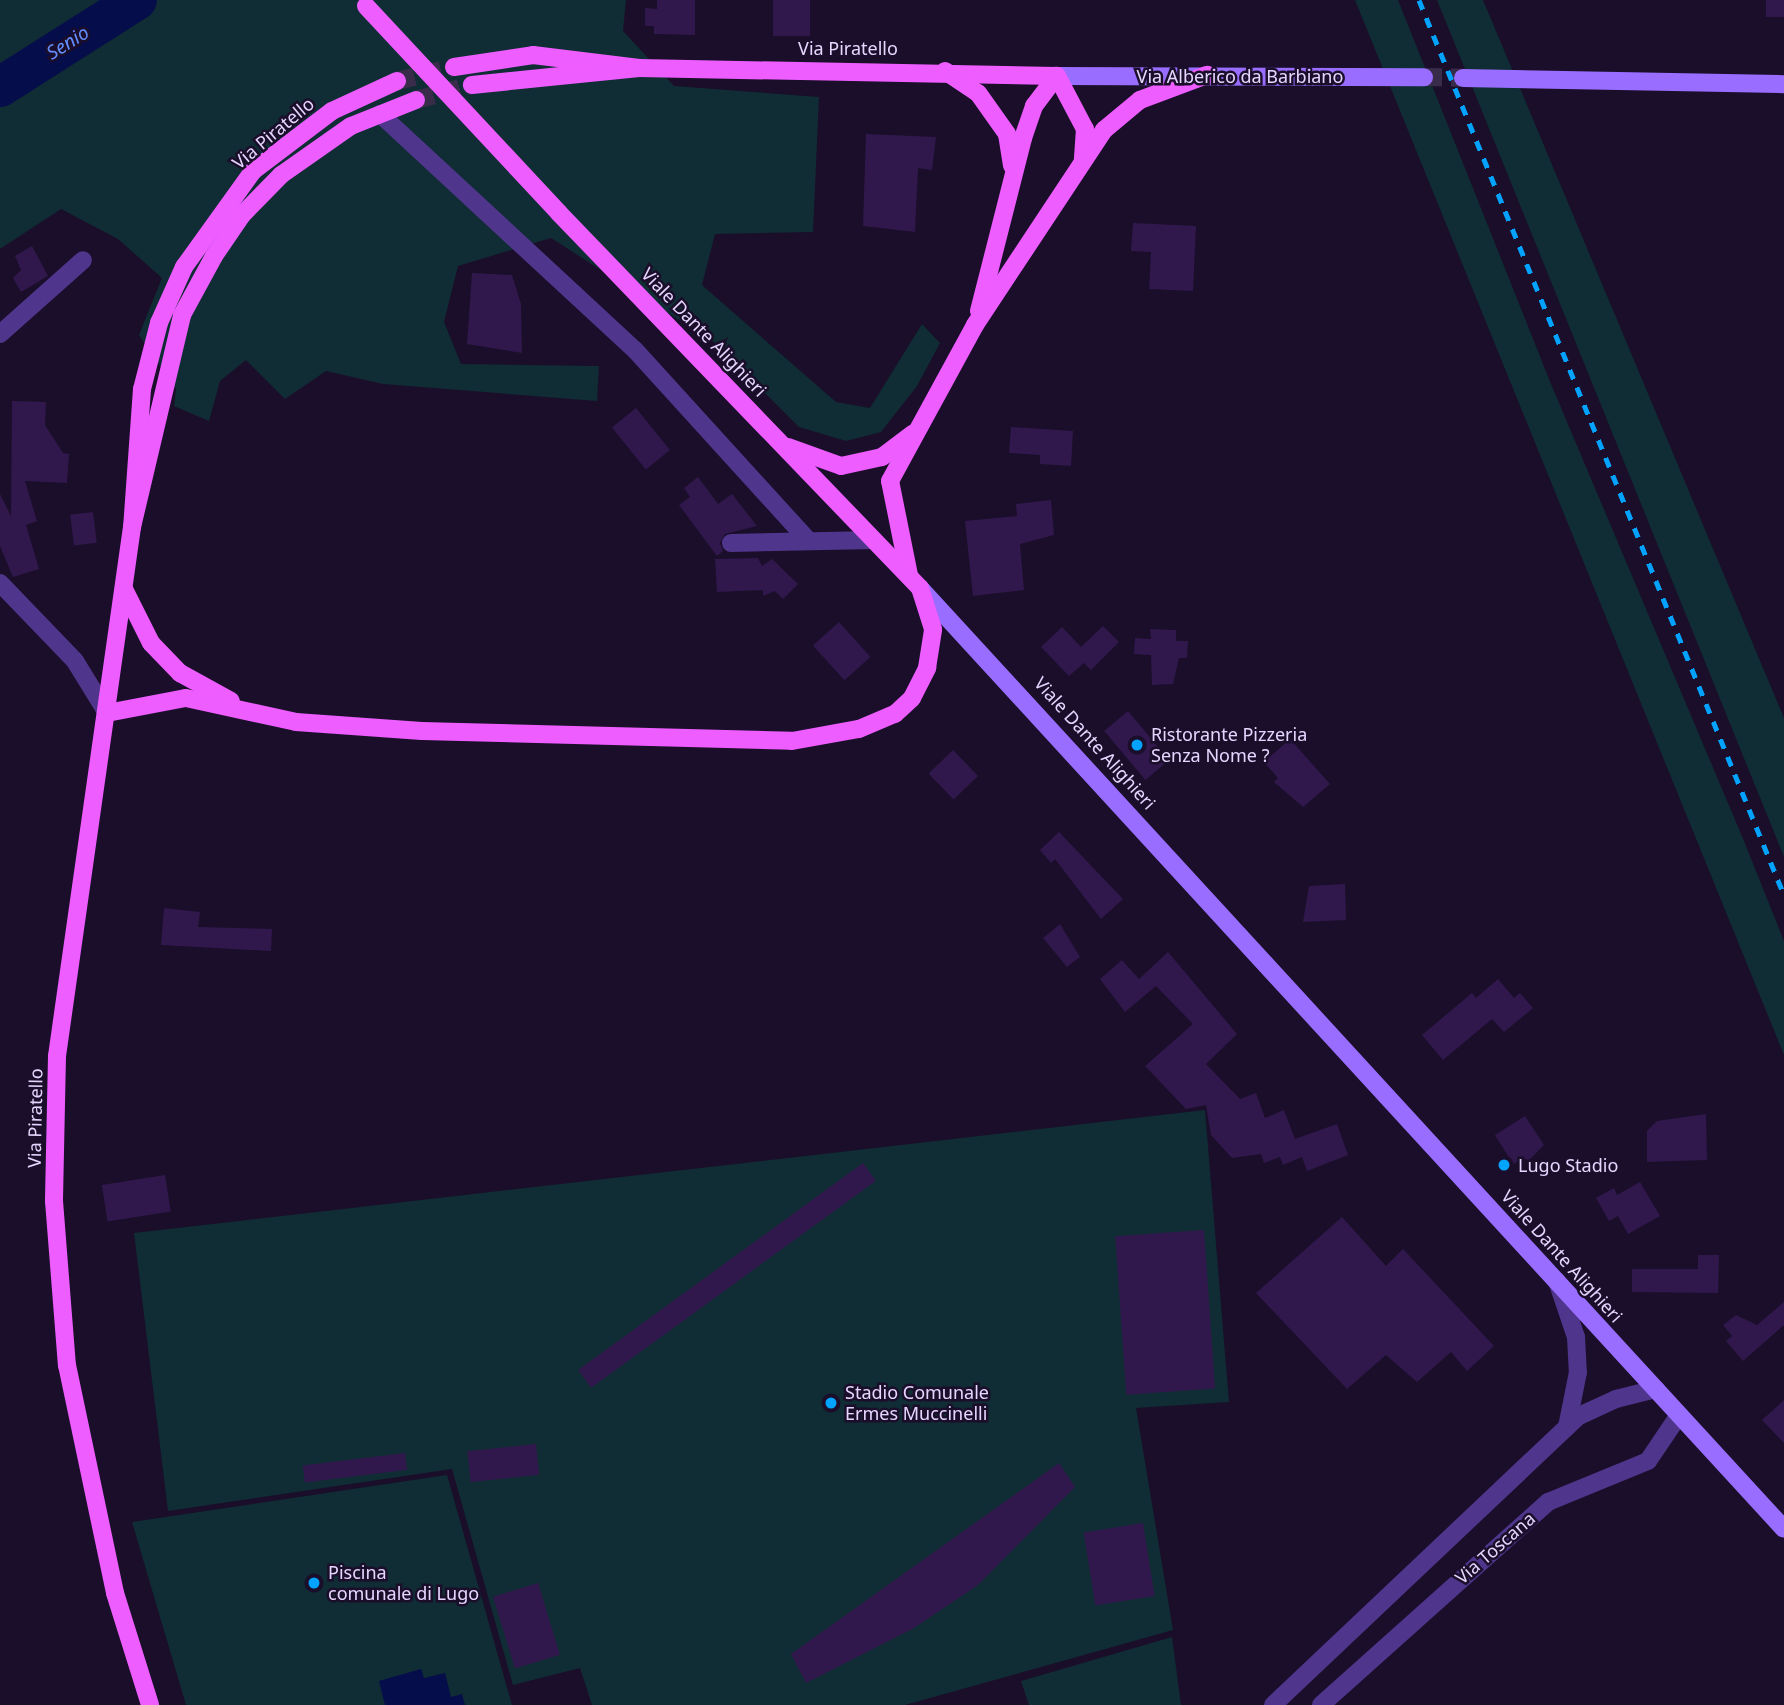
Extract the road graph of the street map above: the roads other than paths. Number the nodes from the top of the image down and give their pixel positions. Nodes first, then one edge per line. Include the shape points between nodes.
1 (360, 0) edge
2 (454, 67) tunnel mouth
3 (639, 68) junction
4 (942, 69) junction
5 (1208, 75) junction
6 (1057, 76) junction
7 (1424, 77) tunnel mouth
8 (1463, 78) tunnel mouth
9 (397, 81) tunnel mouth
10 (1784, 84) edge
11 (472, 85) tunnel mouth
12 (416, 100) tunnel mouth
13 (380, 114) junction
14 (1083, 160) junction
15 (1012, 170) junction
16 (83, 260) dead end
17 (975, 325) junction
18 (0, 334) edge
19 (916, 432) junction
20 (785, 446) junction
21 (132, 527) junction
22 (874, 540) junction
23 (809, 541) junction
24 (731, 543) dead end
25 (0, 583) edge
26 (915, 583) junction
27 (124, 589) junction
28 (247, 709) junction
29 (107, 713) junction
30 (1557, 1281) junction
31 (1656, 1389) junction
32 (1679, 1415) junction
33 (1567, 1427) junction
34 (1784, 1530) edge
35 (150, 1705) edge
36 (1273, 1705) edge
37 (1321, 1705) edge

1 - 20 main road, Viale Dante Alighieri, bridge via 559,214
2 - 3 main road, Via Piratello via 533,55
3 - 4 main road, Via Piratello
3 - 11 main road, Via Piratello
4 - 6 main road, Via Piratello
4 - 15 main road via 978,93 1007,134
5 - 6 street, Via Alberico da Barbiano
5 - 7 street, Via Alberico da Barbiano
5 - 14 main road via 1140,100 1104,130
6 - 14 main road via 1085,129
6 - 15 main road via 1034,106
8 - 10 street
9 - 21 main road, Via Piratello via 332,111 253,171 184,267 159,323 142,389
12 - 13 main road, Via Piratello
13 - 21 main road, Via Piratello via 351,126 281,175 242,215 214,256 182,315
13 - 23 street via 635,350
14 - 17 main road
15 - 17 main road
16 - 18 street
17 - 19 main road
19 - 20 main road via 882,457 841,466
19 - 26 main road via 890,481
20 - 22 main road, Viale Dante Alighieri
21 - 27 main road, Via Piratello
22 - 23 street
22 - 26 main road, Viale Dante Alighieri
23 - 24 street
25 - 29 street via 75,662
26 - 28 main road via 933,629 927,668 904,706 859,729 792,741 654,740 296,722
26 - 30 street, Viale Dante Alighieri
27 - 28 main road via 151,643 180,673
27 - 29 main road, Via Piratello
28 - 29 main road via 186,698
29 - 35 main road, Via Piratello via 77,894 57,1056 54,1201 67,1365 116,1593
30 - 31 street, Viale Dante Alighieri
30 - 33 street via 1577,1350 1576,1398
31 - 32 street, Viale Dante Alighieri
31 - 33 street, Via Toscana via 1616,1398
32 - 34 street, Viale Dante Alighieri
32 - 37 street, Via Toscana via 1648,1461 1548,1502
33 - 36 street, Via Toscana

